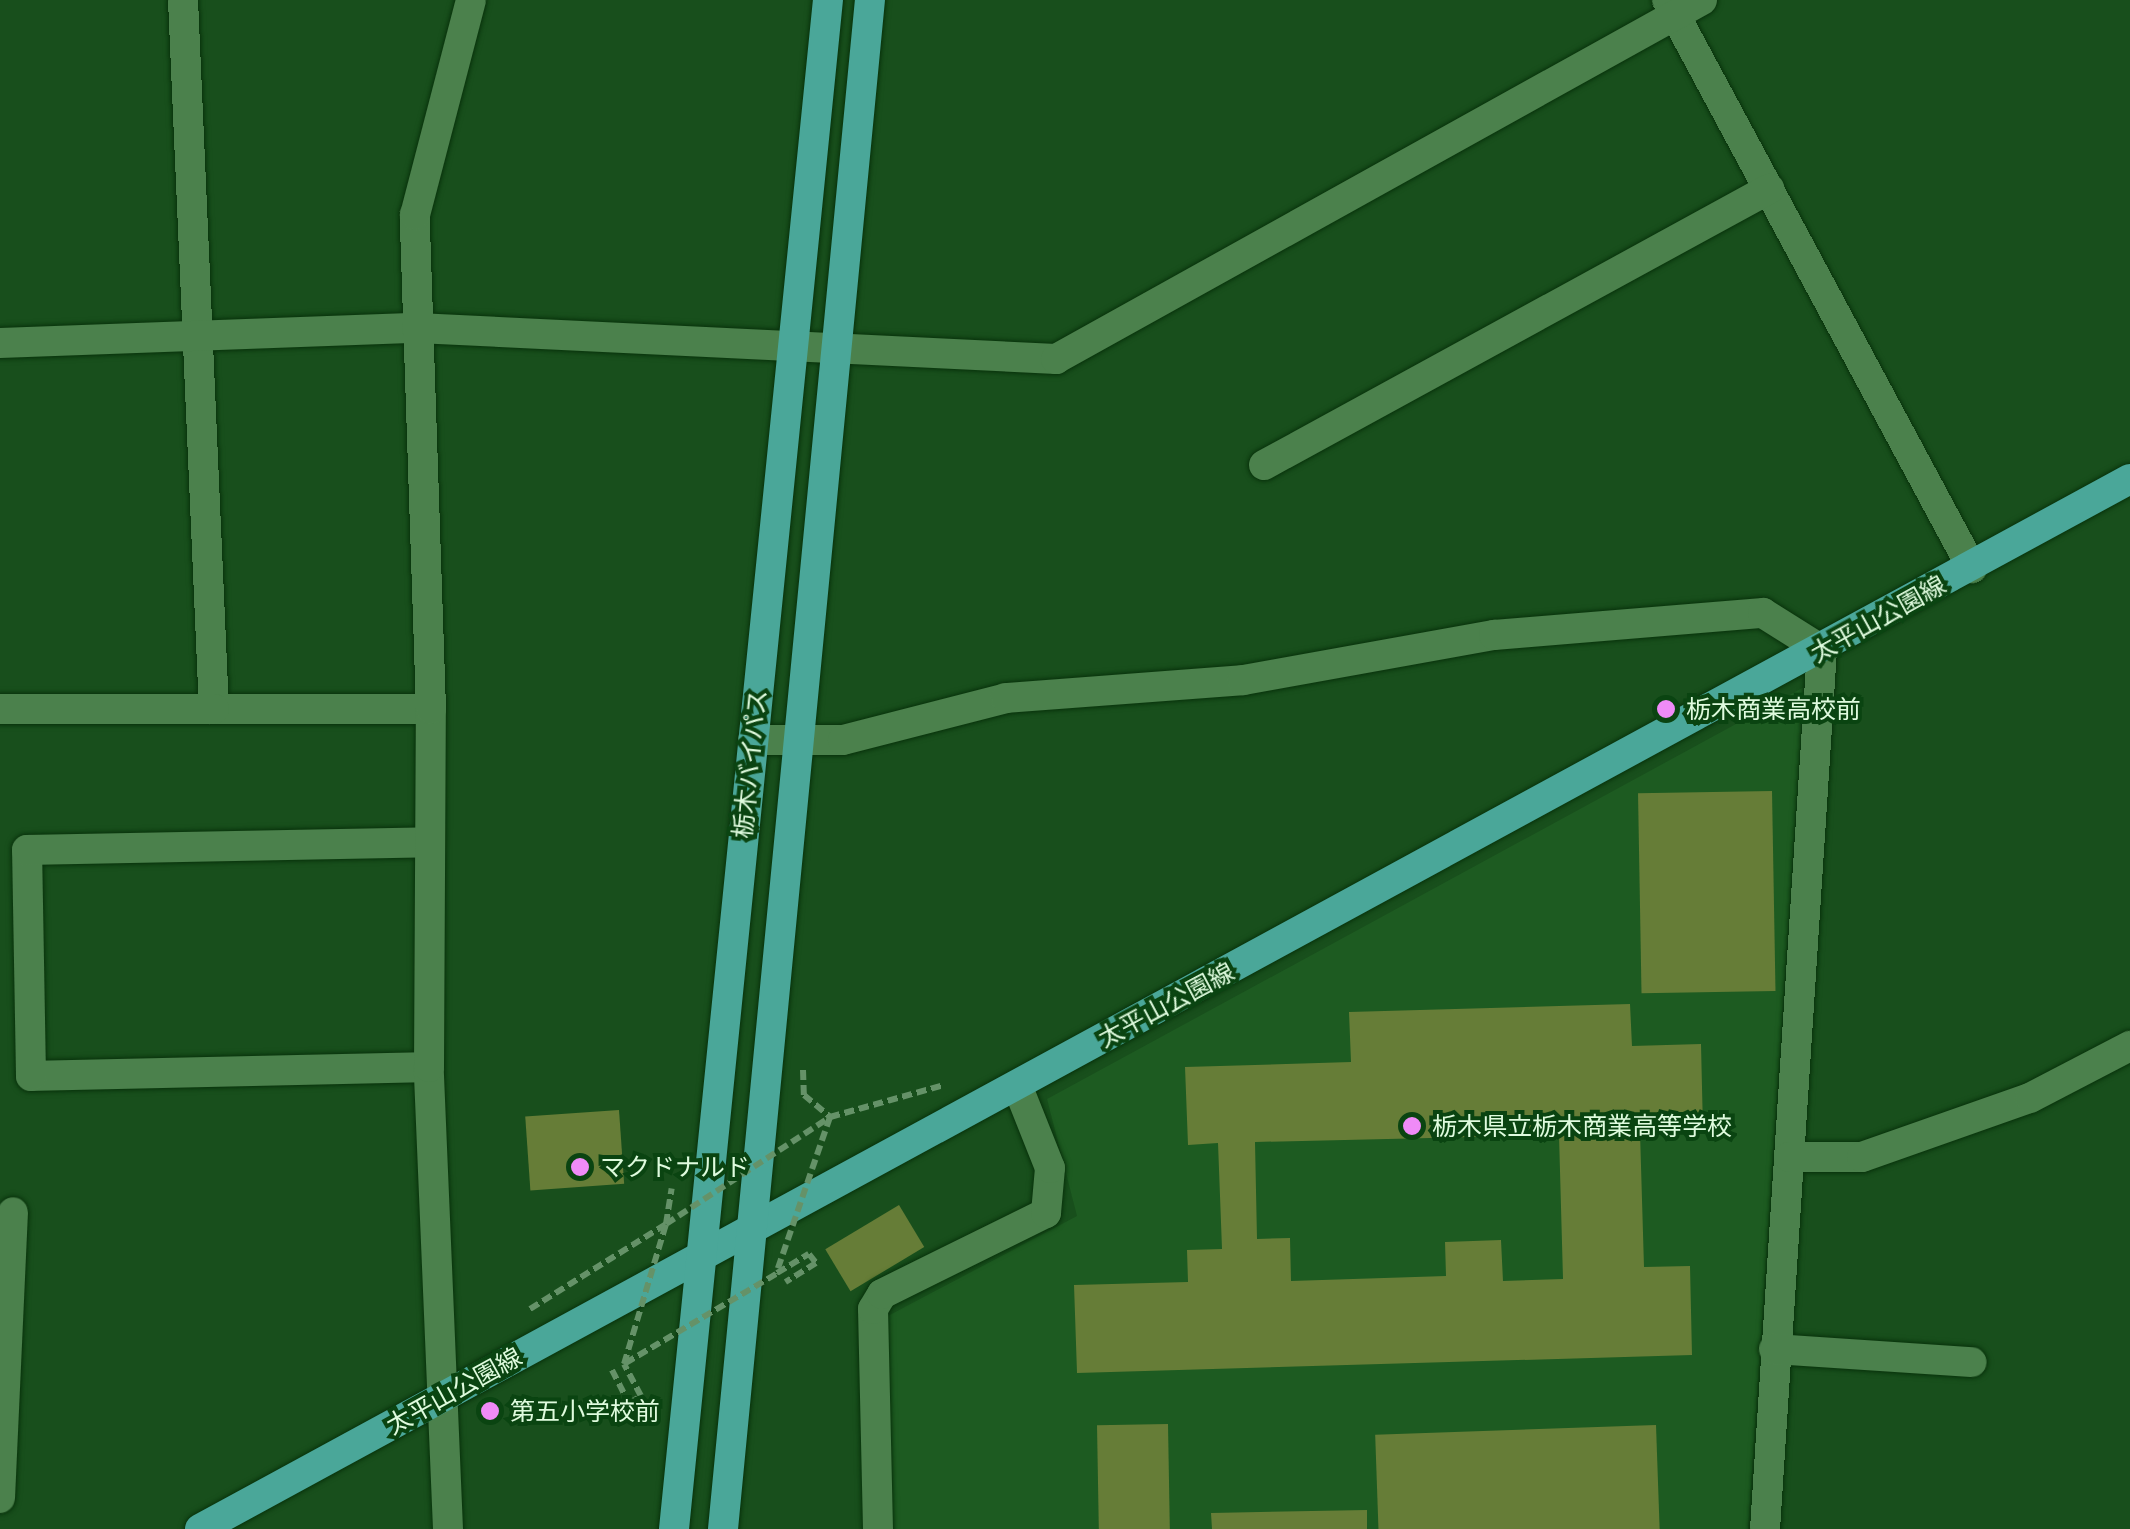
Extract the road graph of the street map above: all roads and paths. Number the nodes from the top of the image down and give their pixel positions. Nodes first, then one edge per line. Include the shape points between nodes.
1 (183, 0) edge
2 (471, 0) edge
3 (828, 0) edge
4 (870, 0) edge
5 (1702, 0) edge
6 (1671, 7) edge
7 (1769, 189) junction
8 (416, 328) junction
9 (201, 336) junction
10 (0, 343) edge
11 (792, 348) junction
12 (833, 352) junction
13 (1264, 466) dead end
14 (2130, 479) edge
15 (1972, 568) junction
16 (1822, 650) junction
17 (0, 709) edge
18 (430, 709) junction
19 (214, 710) junction
20 (753, 740) junction
21 (799, 740) junction
22 (430, 842) junction
23 (2130, 1046) edge
24 (803, 1059) dead end
25 (429, 1068) junction
26 (955, 1082) dead end
27 (1017, 1085) junction
28 (830, 1117) junction
29 (1789, 1157) junction
30 (675, 1170) dead end
31 (13, 1212) dead end
32 (666, 1224) junction
33 (751, 1229) junction
34 (696, 1259) junction
35 (776, 1274) junction
36 (786, 1282) dead end
37 (516, 1318) dead end
38 (1774, 1349) junction
39 (1972, 1362) dead end
40 (624, 1364) junction
41 (612, 1370) dead end
42 (447, 1394) junction
43 (0, 1498) edge
44 (200, 1529) edge
45 (448, 1529) edge
46 (674, 1529) edge
47 (723, 1529) edge
48 (878, 1529) edge
49 (1764, 1529) edge

1 - 9 street
2 - 8 street via 415,215
3 - 11 main road, 栃木バイパス
4 - 12 main road, 栃木バイパス
5 - 6 street
6 - 7 street
6 - 12 street via 1056,358
7 - 13 street
7 - 15 street
8 - 9 street
8 - 11 street
8 - 18 street
9 - 10 street
9 - 19 street
11 - 12 street
11 - 20 main road, 栃木バイパス
12 - 21 main road, 栃木バイパス
14 - 15 main road, 太平山公園線
15 - 16 main road, 太平山公園線
16 - 21 street via 1763,613 1494,634 1244,680 1006,698 843,740
16 - 27 main road, 太平山公園線
16 - 29 street
17 - 19 street
18 - 19 street
18 - 22 street
20 - 21 street
20 - 34 main road, 栃木バイパス
21 - 33 main road, 栃木バイパス
22 - 25 street
22 - 25 street via 27,850 30,1076
23 - 29 street via 2030,1098 1862,1156
24 - 28 path via 804,1096
25 - 42 street
26 - 28 path
27 - 33 main road, 太平山公園線
27 - 48 street via 1050,1168 1046,1213 882,1294 873,1309
28 - 32 path, bridge
28 - 35 path, bridge
29 - 38 street
30 - 32 path
31 - 43 street
32 - 37 path
32 - 40 path, bridge
33 - 34 main road, 太平山公園線
33 - 47 main road, 栃木バイパス
34 - 42 main road, 太平山公園線
34 - 46 main road, 栃木バイパス
35 - 36 path via 809,1254 816,1263
35 - 40 path, bridge
38 - 39 street
38 - 49 street
40 - 41 path via 641,1396 629,1403
42 - 44 main road, 太平山公園線
42 - 45 street

